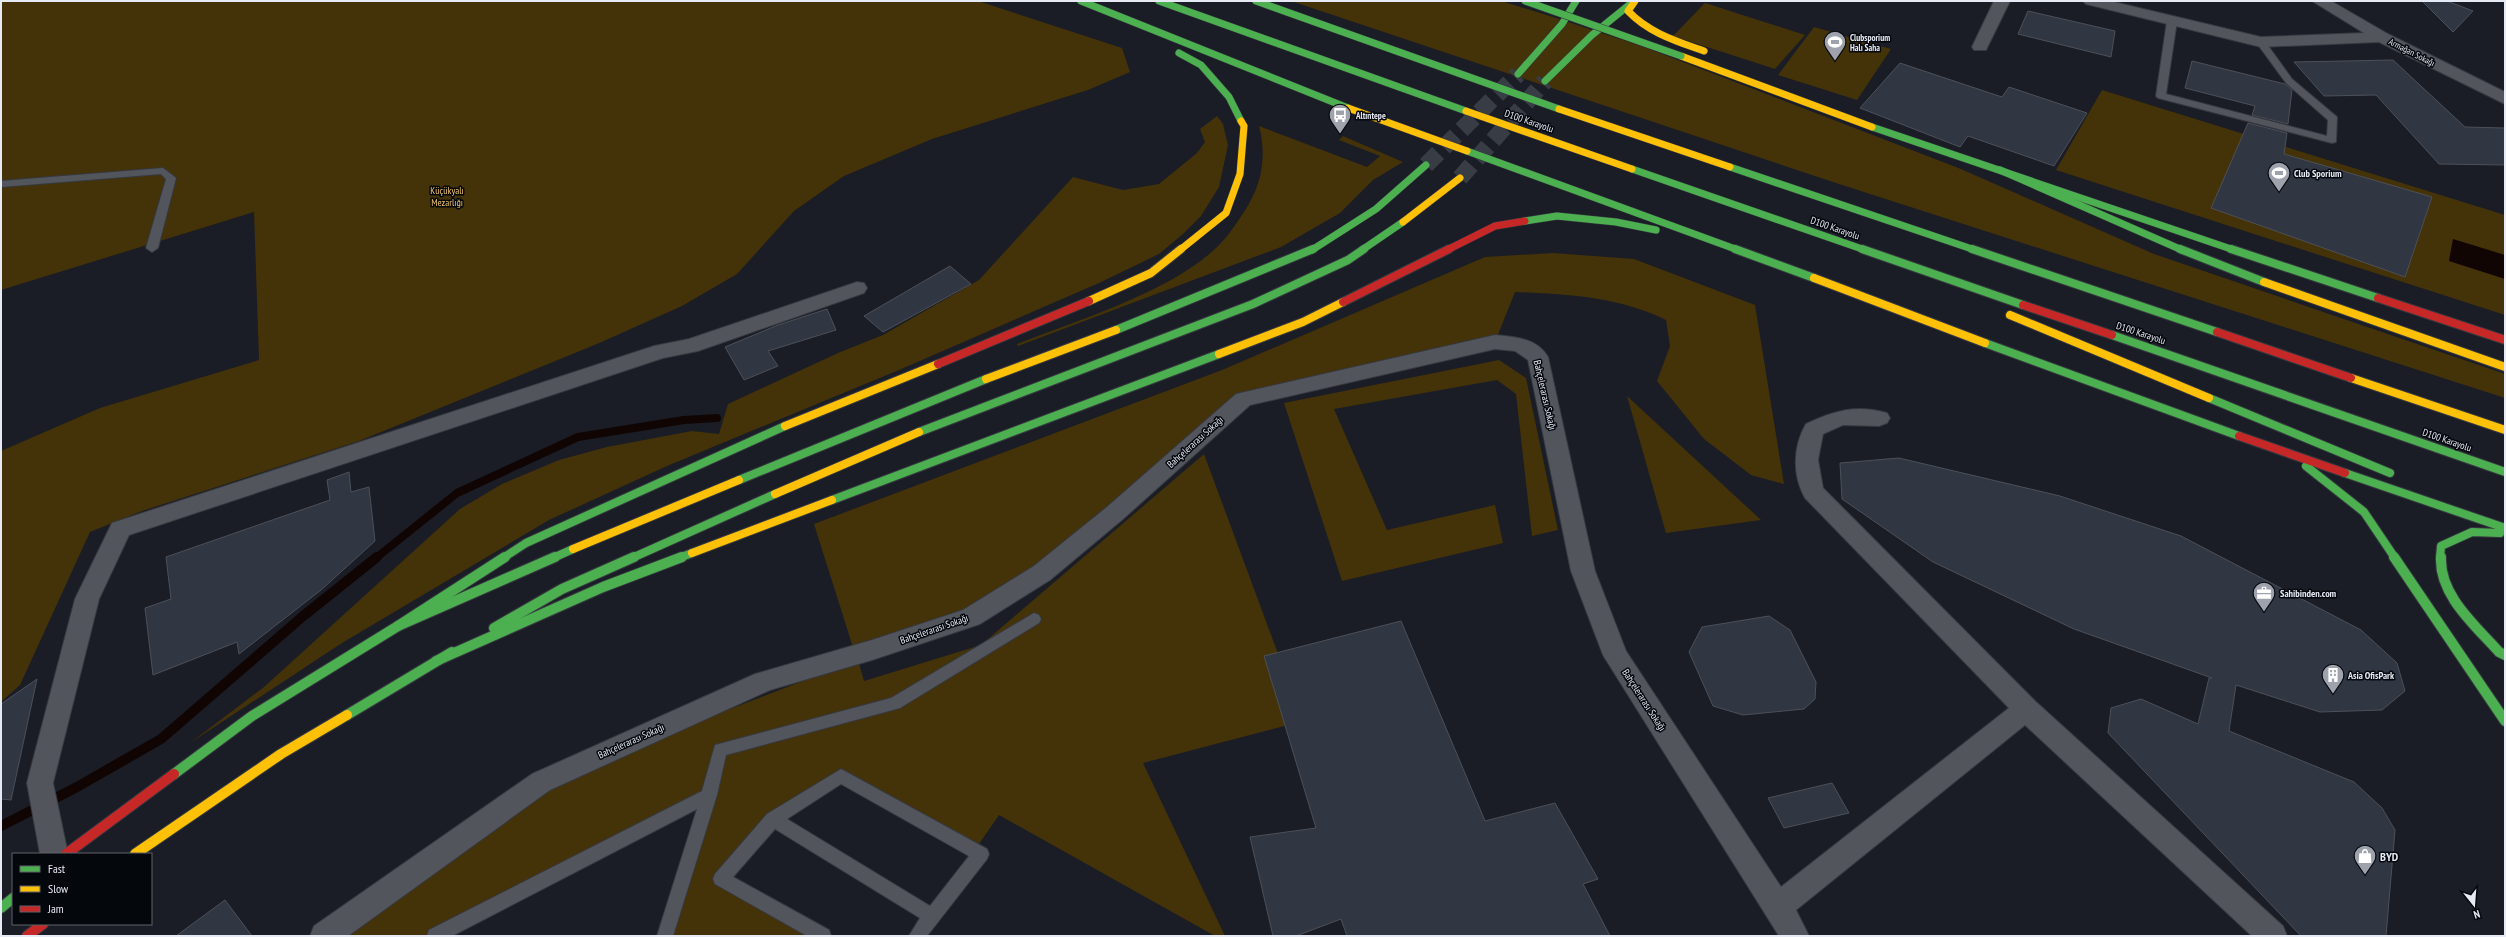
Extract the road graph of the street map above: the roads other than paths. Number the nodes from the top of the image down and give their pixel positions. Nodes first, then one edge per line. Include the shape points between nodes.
1 (1076, 1) edge
2 (1081, 1) edge
3 (1159, 1) edge
4 (1256, 1) edge
5 (1525, 1) edge
6 (1576, 1) edge
7 (1635, 1) edge
8 (2002, 1) edge
9 (2091, 1) edge
10 (2320, 1) edge
11 (2172, 21) junction
12 (2382, 36) junction
13 (2261, 42) junction
14 (1980, 47) dead end
15 (1716, 56) dead end
16 (1518, 74) tunnel mouth
17 (1545, 81) tunnel mouth
18 (1798, 89) dead end
19 (2505, 99) edge
20 (1876, 128) junction
21 (1426, 165) tunnel mouth
22 (2000, 170) junction
23 (1460, 178) tunnel mouth
24 (1, 184) edge
25 (1808, 231) junction
26 (1729, 246) junction
27 (152, 248) dead end
28 (857, 288) dead end
29 (1948, 289) dead end
30 (1999, 311) dead end
31 (2505, 340) edge
32 (2505, 366) edge
33 (1879, 418) dead end
34 (2505, 430) edge
35 (2292, 456) junction
36 (2505, 472) edge
37 (2403, 478) dead end
38 (2505, 528) edge
39 (2505, 534) edge
40 (1034, 619) dead end
41 (398, 626) junction
42 (2503, 655) edge
43 (436, 661) junction
44 (2026, 709) junction
45 (2505, 721) edge
46 (709, 795) junction
47 (773, 819) junction
48 (54, 853) edge
49 (67, 853) edge
50 (136, 853) edge
51 (12, 899) edge
52 (1778, 907) junction
53 (1, 908) edge
54 (934, 917) junction
55 (42, 925) edge
56 (28, 936) edge
57 (324, 936) edge
58 (435, 936) edge
59 (665, 936) edge
60 (822, 936) edge
61 (917, 936) edge
62 (1795, 936) edge
63 (2273, 936) edge

1 - 41 main road via 1201,65 1229,98 1244,126 1241,167 1226,213 1151,273 1051,318 763,435 526,543
2 - 26 main road via 1309,94
3 - 25 main road, D100 Karayolu
4 - 34 main road, D100 Karayolu via 1549,106
5 - 20 main road, bridge
6 - 16 main road via 1562,24
7 - 15 main road via 1628,11 1636,22
7 - 17 main road via 1592,35
8 - 14 street
9 - 11 street
10 - 12 street, Armağan Sokağı
11 - 13 street
11 - 13 lane via 2161,96 2332,140 2333,119 2289,81
12 - 13 street
12 - 19 street, Armağan Sokağı
18 - 20 main road
20 - 22 main road
21 - 41 main road via 1376,209 1310,251 1169,310 993,376 609,533
22 - 31 main road
22 - 32 main road via 2214,264
23 - 43 main road via 1412,217 1348,260 1253,304 928,428 726,515 562,589
24 - 27 lane via 163,171 171,178
25 - 29 main road
25 - 36 main road, D100 Karayolu
26 - 35 main road
26 - 43 main road via 1616,222 1557,216 1495,226 1303,322 603,587
28 - 48 street via 691,346 661,351 120,529 88,599 41,787
30 - 37 main road
33 - 44 street via 1840,417 1814,429 1806,446 1813,492
35 - 38 main road
35 - 45 main road via 2364,512
39 - 42 main road via 2472,532 2441,546 2440,568 2453,600
40 - 46 lane via 895,703 720,750
41 - 49 main road via 252,716
43 - 50 main road via 281,754
44 - 52 street
44 - 63 street
46 - 58 lane
46 - 59 lane
47 - 54 lane
47 - 54 lane via 841,776 981,854
47 - 60 lane via 721,879
51 - 53 main road
52 - 57 street, Bahçelerarası Sokağı via 1615,655 1583,571 1538,357 1520,344 1495,342 1243,399 1115,513 1042,573 971,616 872,650 764,681 541,782
52 - 62 street, Bahçelerarası Sokağı
54 - 61 lane
55 - 56 main road

